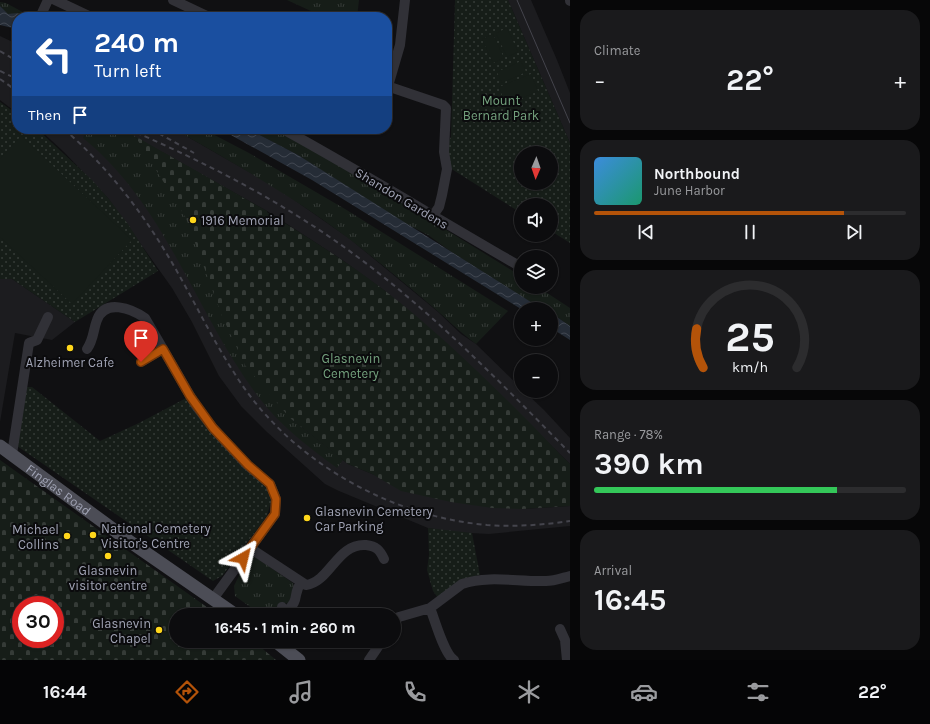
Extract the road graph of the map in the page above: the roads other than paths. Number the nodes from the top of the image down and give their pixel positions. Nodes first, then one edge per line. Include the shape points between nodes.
1 (48, 0) edge
2 (55, 0) edge
3 (173, 0) edge
4 (405, 0) edge
5 (42, 12) edge
6 (80, 12) edge
7 (198, 12) edge
8 (392, 70) edge
9 (392, 88) edge
10 (291, 134) edge
11 (432, 216) junction
12 (514, 263) edge
13 (48, 317) dead end
14 (87, 349) dead end
15 (163, 349) junction
16 (141, 362) dead end
17 (0, 446) edge
18 (12, 454) junction
19 (250, 548) junction
20 (384, 559) dead end
21 (570, 576) edge
22 (301, 583) junction
23 (213, 599) junction
24 (282, 607) dead end
25 (226, 608) edge
26 (430, 608) junction
27 (401, 616) edge
28 (560, 629) dead end
29 (274, 648) edge
30 (284, 648) edge
31 (377, 648) edge
32 (287, 660) edge
33 (299, 660) edge
34 (369, 660) edge
35 (454, 660) edge
36 (567, 660) edge

1 - 5 street
2 - 6 street
3 - 7 street
4 - 8 street via 400,45
9 - 11 street via 446,108 444,152 447,169 439,207
10 - 11 street, Shandon Gardens via 357,170
11 - 12 street, Shandon Gardens
13 - 18 street via 38,340 30,343
14 - 15 street via 93,340 97,320 101,313 110,307 134,310 145,318
15 - 16 street
15 - 19 street via 190,396 213,428 270,484 274,492 277,506 275,514
17 - 18 main road, Finglas Road
18 - 23 main road, Finglas Road via 123,537
19 - 22 street
19 - 23 street
20 - 22 street via 379,550 372,546 360,545 339,557 313,584
21 - 26 street via 548,581 484,579 468,582
22 - 24 street via 293,606 286,612
23 - 25 main road, Finglas Road
26 - 27 street
26 - 35 street via 445,650
28 - 36 street via 565,640
29 - 32 main road
30 - 33 main road
31 - 34 street

